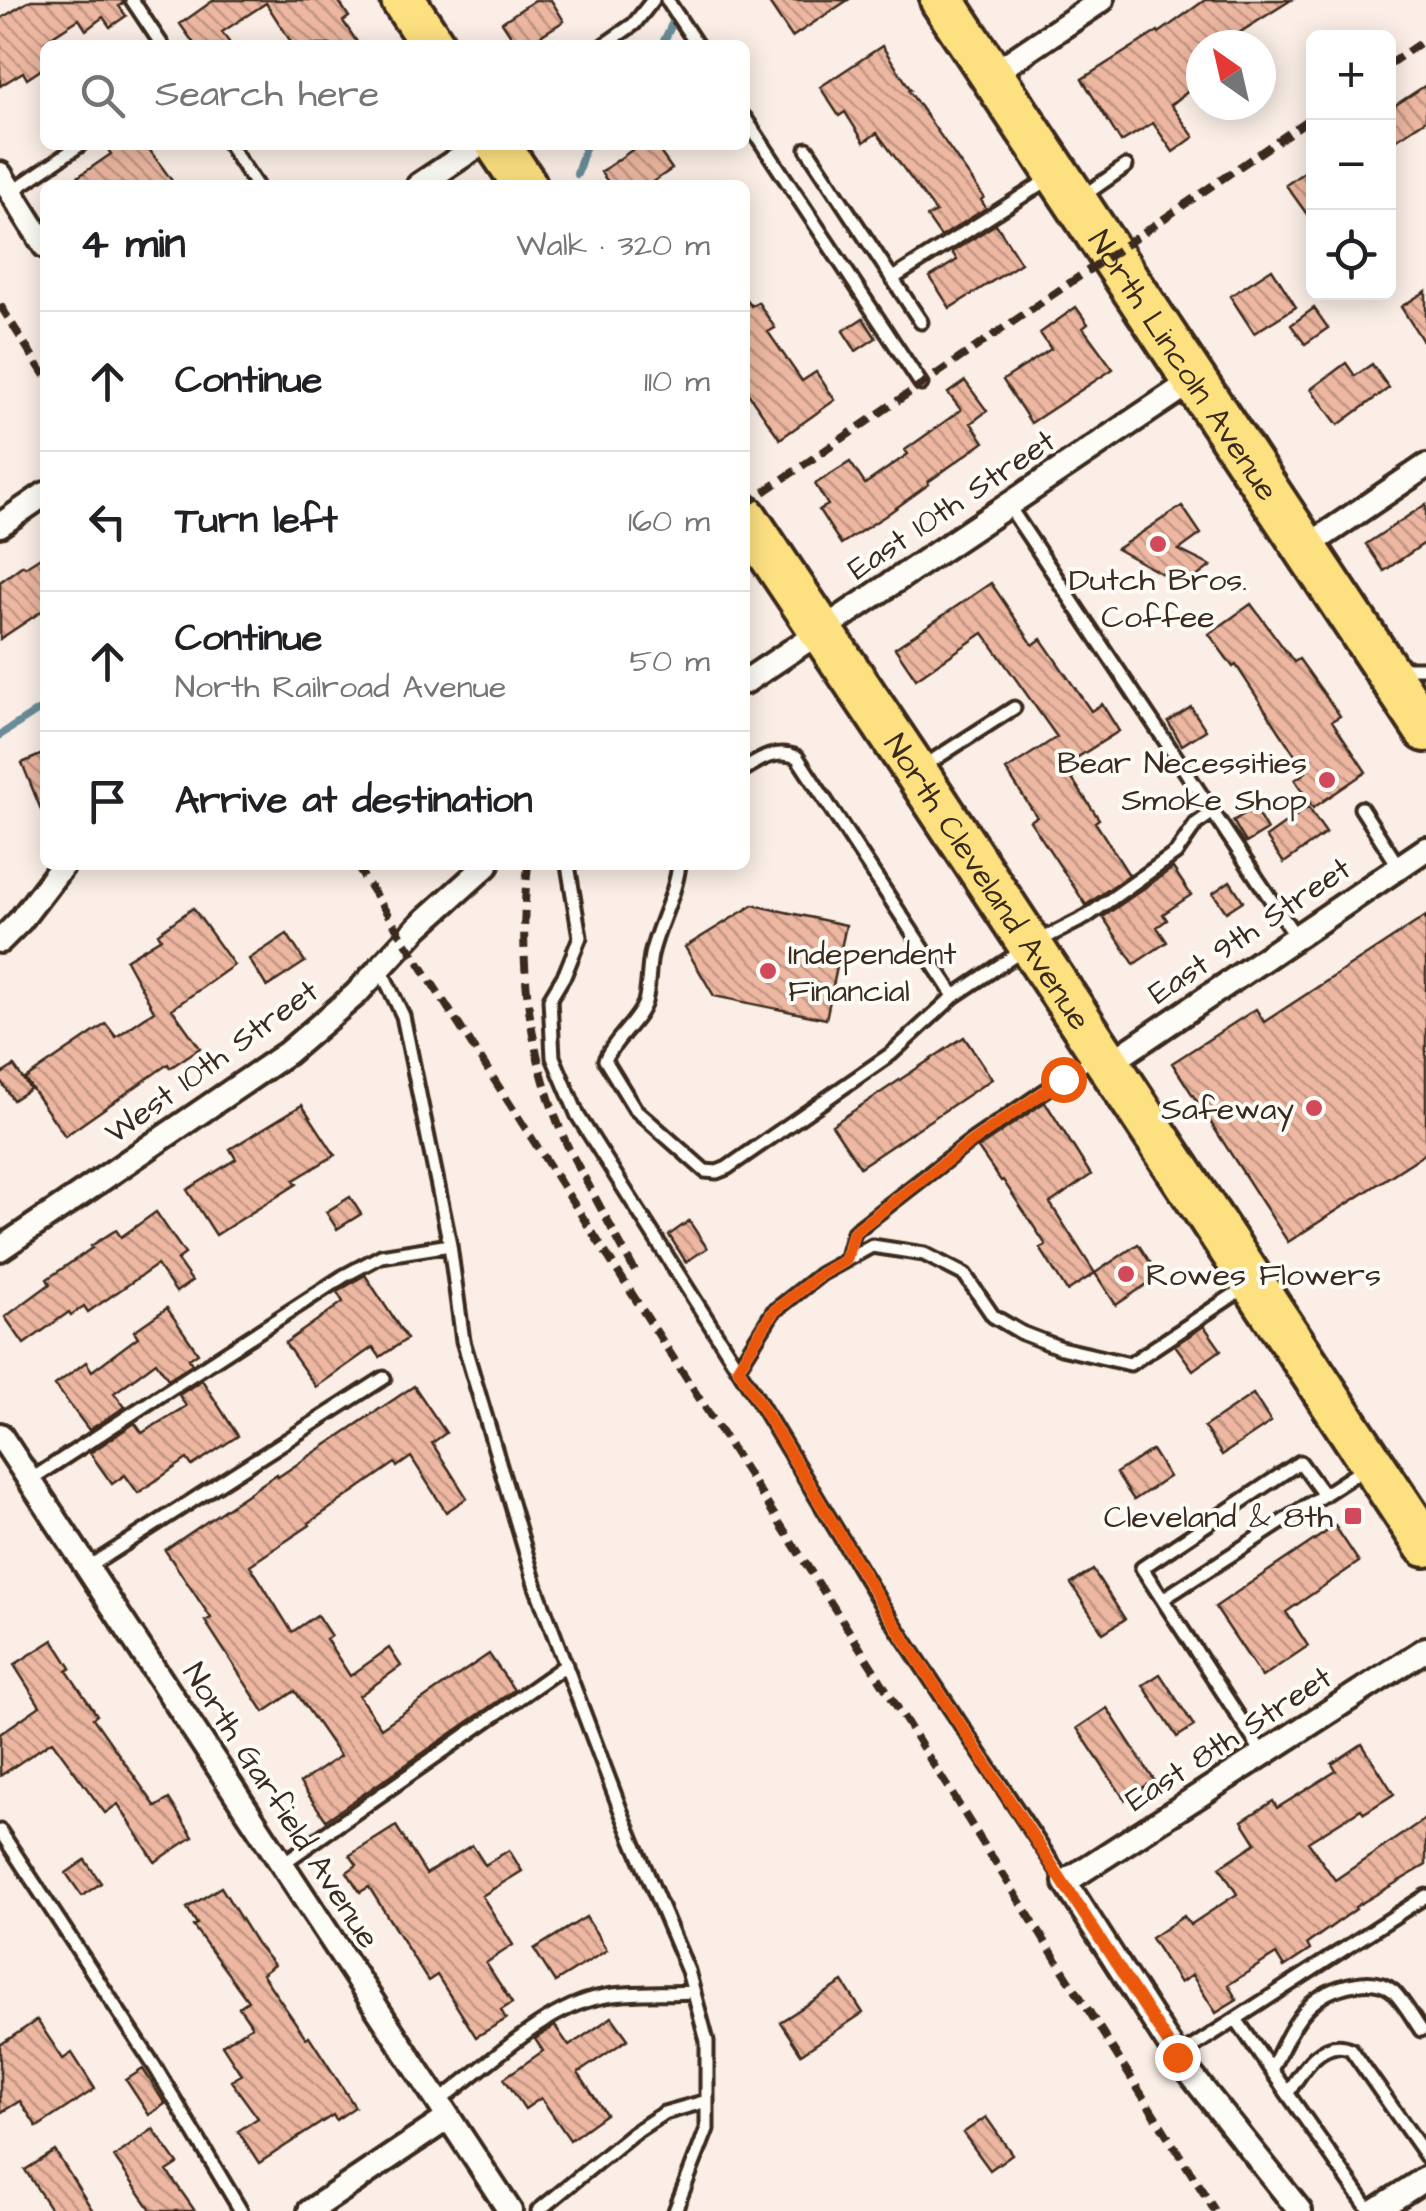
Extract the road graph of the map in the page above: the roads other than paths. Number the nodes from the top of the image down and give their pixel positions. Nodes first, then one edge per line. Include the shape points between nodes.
1 (132, 0) edge
2 (403, 0) edge
3 (653, 0) edge
4 (667, 0) edge
5 (942, 0) edge
6 (1102, 0) edge
7 (159, 40) edge
8 (429, 40) edge
9 (611, 40) edge
10 (694, 40) edge
11 (992, 74) junction
12 (750, 126) edge
13 (807, 149) dead end
14 (70, 150) edge
15 (232, 150) edge
16 (472, 150) edge
17 (501, 150) edge
18 (1126, 166) dead end
19 (253, 180) edge
20 (426, 180) edge
21 (522, 180) edge
22 (6, 183) edge
23 (1066, 187) junction
24 (40, 238) edge
25 (892, 279) junction
26 (921, 322) dead end
27 (1194, 380) junction
28 (921, 384) dead end
29 (1426, 466) edge
30 (40, 497) edge
31 (1008, 505) junction
32 (0, 524) edge
33 (750, 524) edge
34 (1305, 548) junction
35 (822, 630) junction
36 (1405, 668) edge
37 (750, 679) edge
38 (1014, 708) dead end
39 (1426, 730) edge
40 (750, 766) edge
41 (916, 772) junction
42 (1361, 808) dead end
43 (1213, 812) junction
44 (1426, 848) edge
45 (1400, 867) junction
46 (58, 870) edge
47 (481, 870) edge
48 (569, 870) edge
49 (678, 870) edge
50 (1296, 937) junction
51 (0, 940) edge
52 (1030, 945) junction
53 (380, 968) junction
54 (954, 996) junction
55 (1105, 1058) junction
56 (450, 1245) junction
57 (0, 1249) edge
58 (846, 1260) junction
59 (1252, 1283) junction
60 (738, 1368) junction
61 (384, 1378) dead end
62 (0, 1435) edge
63 (1372, 1463) junction
64 (30, 1480) junction
65 (1324, 1495) junction
66 (1426, 1545) edge
67 (87, 1568) junction
68 (1162, 1599) junction
69 (1426, 1649) edge
70 (566, 1665) junction
71 (1263, 1754) junction
72 (0, 1831) edge
73 (282, 1864) junction
74 (1065, 1882) junction
75 (1426, 1896) edge
76 (694, 1992) junction
77 (1236, 2019) junction
78 (1421, 2030) dead end
79 (1177, 2057) junction
80 (1271, 2070) junction
81 (1288, 2094) junction
82 (707, 2100) junction
83 (443, 2110) junction
84 (1426, 2156) edge
85 (1424, 2184) edge
86 (242, 2211) edge
87 (310, 2211) edge
88 (510, 2211) edge
89 (538, 2211) edge
90 (675, 2211) edge
91 (1300, 2211) edge
92 (1372, 2211) edge

1 - 7 lane
2 - 8 highway
3 - 9 lane
4 - 10 lane
5 - 11 highway, North Lincoln Avenue
6 - 11 street
11 - 23 highway, North Lincoln Avenue
12 - 28 lane
13 - 25 lane
14 - 22 lane
15 - 19 lane
16 - 20 street
17 - 21 highway
18 - 23 lane
22 - 24 street
23 - 25 lane
23 - 27 highway, North Lincoln Avenue
25 - 26 lane
27 - 31 street, East 10th Street
27 - 34 highway, North Lincoln Avenue
29 - 34 street
30 - 32 street
31 - 35 street, East 10th Street
31 - 43 lane
33 - 35 highway, North Cleveland Avenue
34 - 36 highway, North Lincoln Avenue
35 - 37 street, East 10th Street
35 - 41 highway, North Cleveland Avenue
36 - 39 highway, North Lincoln Avenue
38 - 41 lane
40 - 54 lane via 768,755 797,757
41 - 52 highway, North Cleveland Avenue
42 - 45 lane
43 - 50 lane
43 - 52 lane via 1176,853 1086,917
44 - 45 street, East 9th Street
45 - 50 street, East 9th Street
46 - 51 street
47 - 53 street, West 10th Street
48 - 60 lane via 580,937 550,1000 553,1057 578,1116
49 - 54 lane via 652,952 644,1004 605,1060 635,1109 706,1171 727,1168 851,1084
50 - 55 street, East 9th Street
52 - 54 lane
52 - 55 highway, North Cleveland Avenue
53 - 56 lane via 403,1016
53 - 57 street, West 10th Street via 287,1052
55 - 58 lane via 971,1142 854,1232
55 - 59 highway, North Cleveland Avenue
56 - 64 lane via 381,1256 344,1276
56 - 70 lane via 463,1342
58 - 59 lane via 872,1246 924,1254 964,1275 994,1316 1022,1334 1130,1364
58 - 60 lane via 773,1312
59 - 63 highway, North Cleveland Avenue
60 - 74 lane via 883,1606
61 - 67 lane
62 - 64 street, North Garfield Avenue
63 - 65 lane
63 - 66 highway, North Cleveland Avenue
64 - 67 street, North Garfield Avenue
65 - 68 lane
65 - 68 lane via 1300,1462 1142,1568
67 - 73 street, North Garfield Avenue
68 - 71 lane
69 - 71 street, East 8th Street
70 - 73 lane
70 - 76 lane
71 - 74 street, East 8th Street
72 - 86 lane
73 - 83 street, North Garfield Avenue
74 - 79 street
75 - 77 lane
76 - 82 lane via 708,2040
76 - 83 lane via 582,2002 542,2023
77 - 79 lane
77 - 80 lane
78 - 80 lane via 1382,1984 1350,1984 1306,2008
79 - 91 street
80 - 81 lane
81 - 84 lane via 1310,2060 1344,2045
81 - 92 lane
82 - 89 lane via 648,2123
82 - 90 lane via 707,2129
83 - 87 street
83 - 88 street, North Garfield Avenue
85 - 92 street

